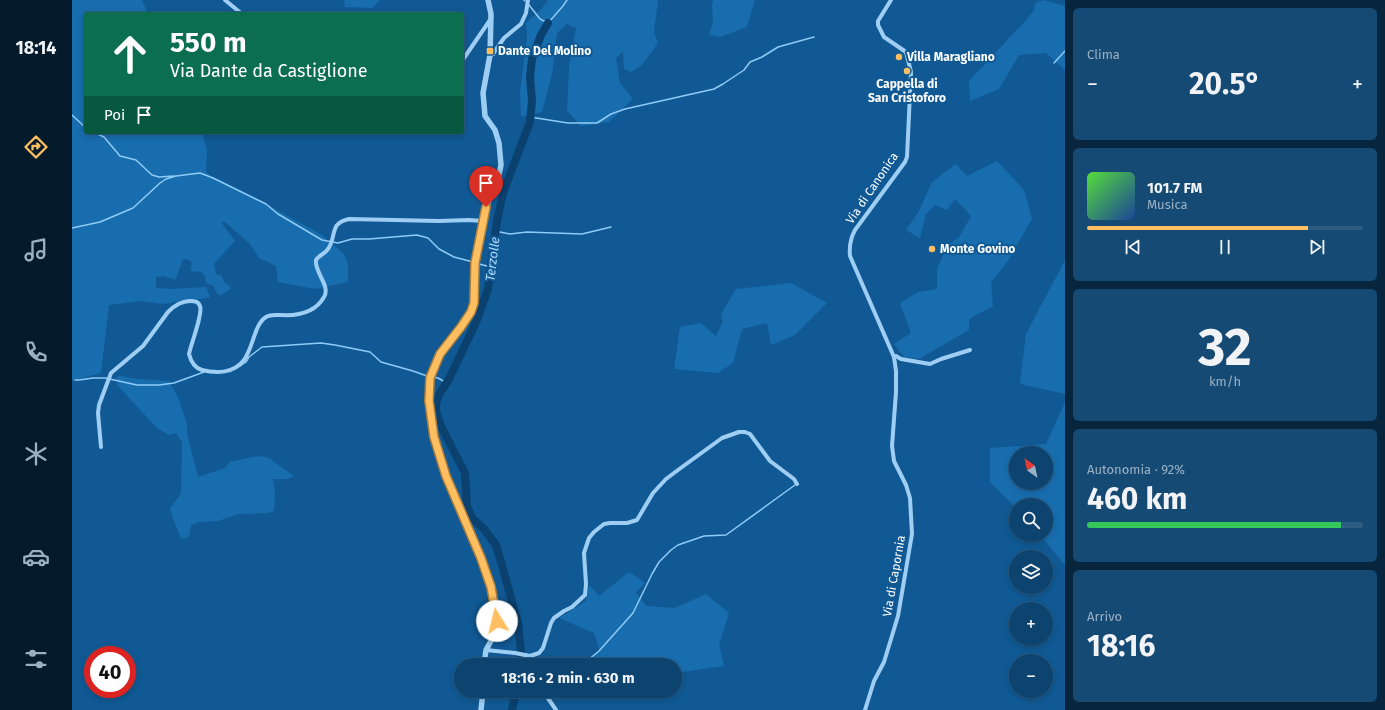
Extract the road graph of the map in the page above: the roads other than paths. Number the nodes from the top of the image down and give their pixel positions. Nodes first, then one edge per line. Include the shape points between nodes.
1 (225, 0) edge
2 (488, 0) edge
3 (528, 0) edge
4 (891, 0) edge
5 (240, 12) edge
6 (491, 19) junction
7 (490, 55) junction
8 (464, 58) edge
9 (483, 221) junction
10 (970, 350) dead end
11 (894, 357) junction
12 (896, 371) joint
13 (101, 447) dead end
14 (797, 484) dead end
15 (486, 650) junction
16 (529, 656) joint
17 (485, 658) edge
18 (482, 698) edge
19 (548, 698) edge
20 (481, 710) edge
21 (556, 710) edge
22 (865, 710) edge

1 - 5 street
2 - 6 street
3 - 7 street via 521,24 504,38
4 - 11 street, Via di Canonica via 878,25 884,37 906,52 909,60 911,72 907,156 855,230 849,247 850,256
6 - 7 street
6 - 8 street
7 - 9 street via 484,93 485,116 495,130 501,165
9 - 13 street via 342,220 337,224 329,248 315,264 325,288 326,294 323,299 308,313 266,317 257,329 244,360 224,372 198,369 190,361 189,354 201,307 198,302 181,302 172,308 143,346 110,373 98,413
9 - 15 street via 475,263 474,303 471,312 440,354 430,378 429,401 434,437 446,476 491,587 497,630
10 - 11 street via 930,364
11 - 12 street, Via di Canonica
12 - 22 street, Via di Capornia via 892,446 894,461 910,498 912,534 898,616 884,662 874,681
14 - 16 street via 770,461 750,434 739,432 722,438 666,479 653,493 637,520 610,523 594,532 584,553 585,595 554,618 541,650 536,655
15 - 16 street
15 - 17 street
18 - 20 street
19 - 21 street

